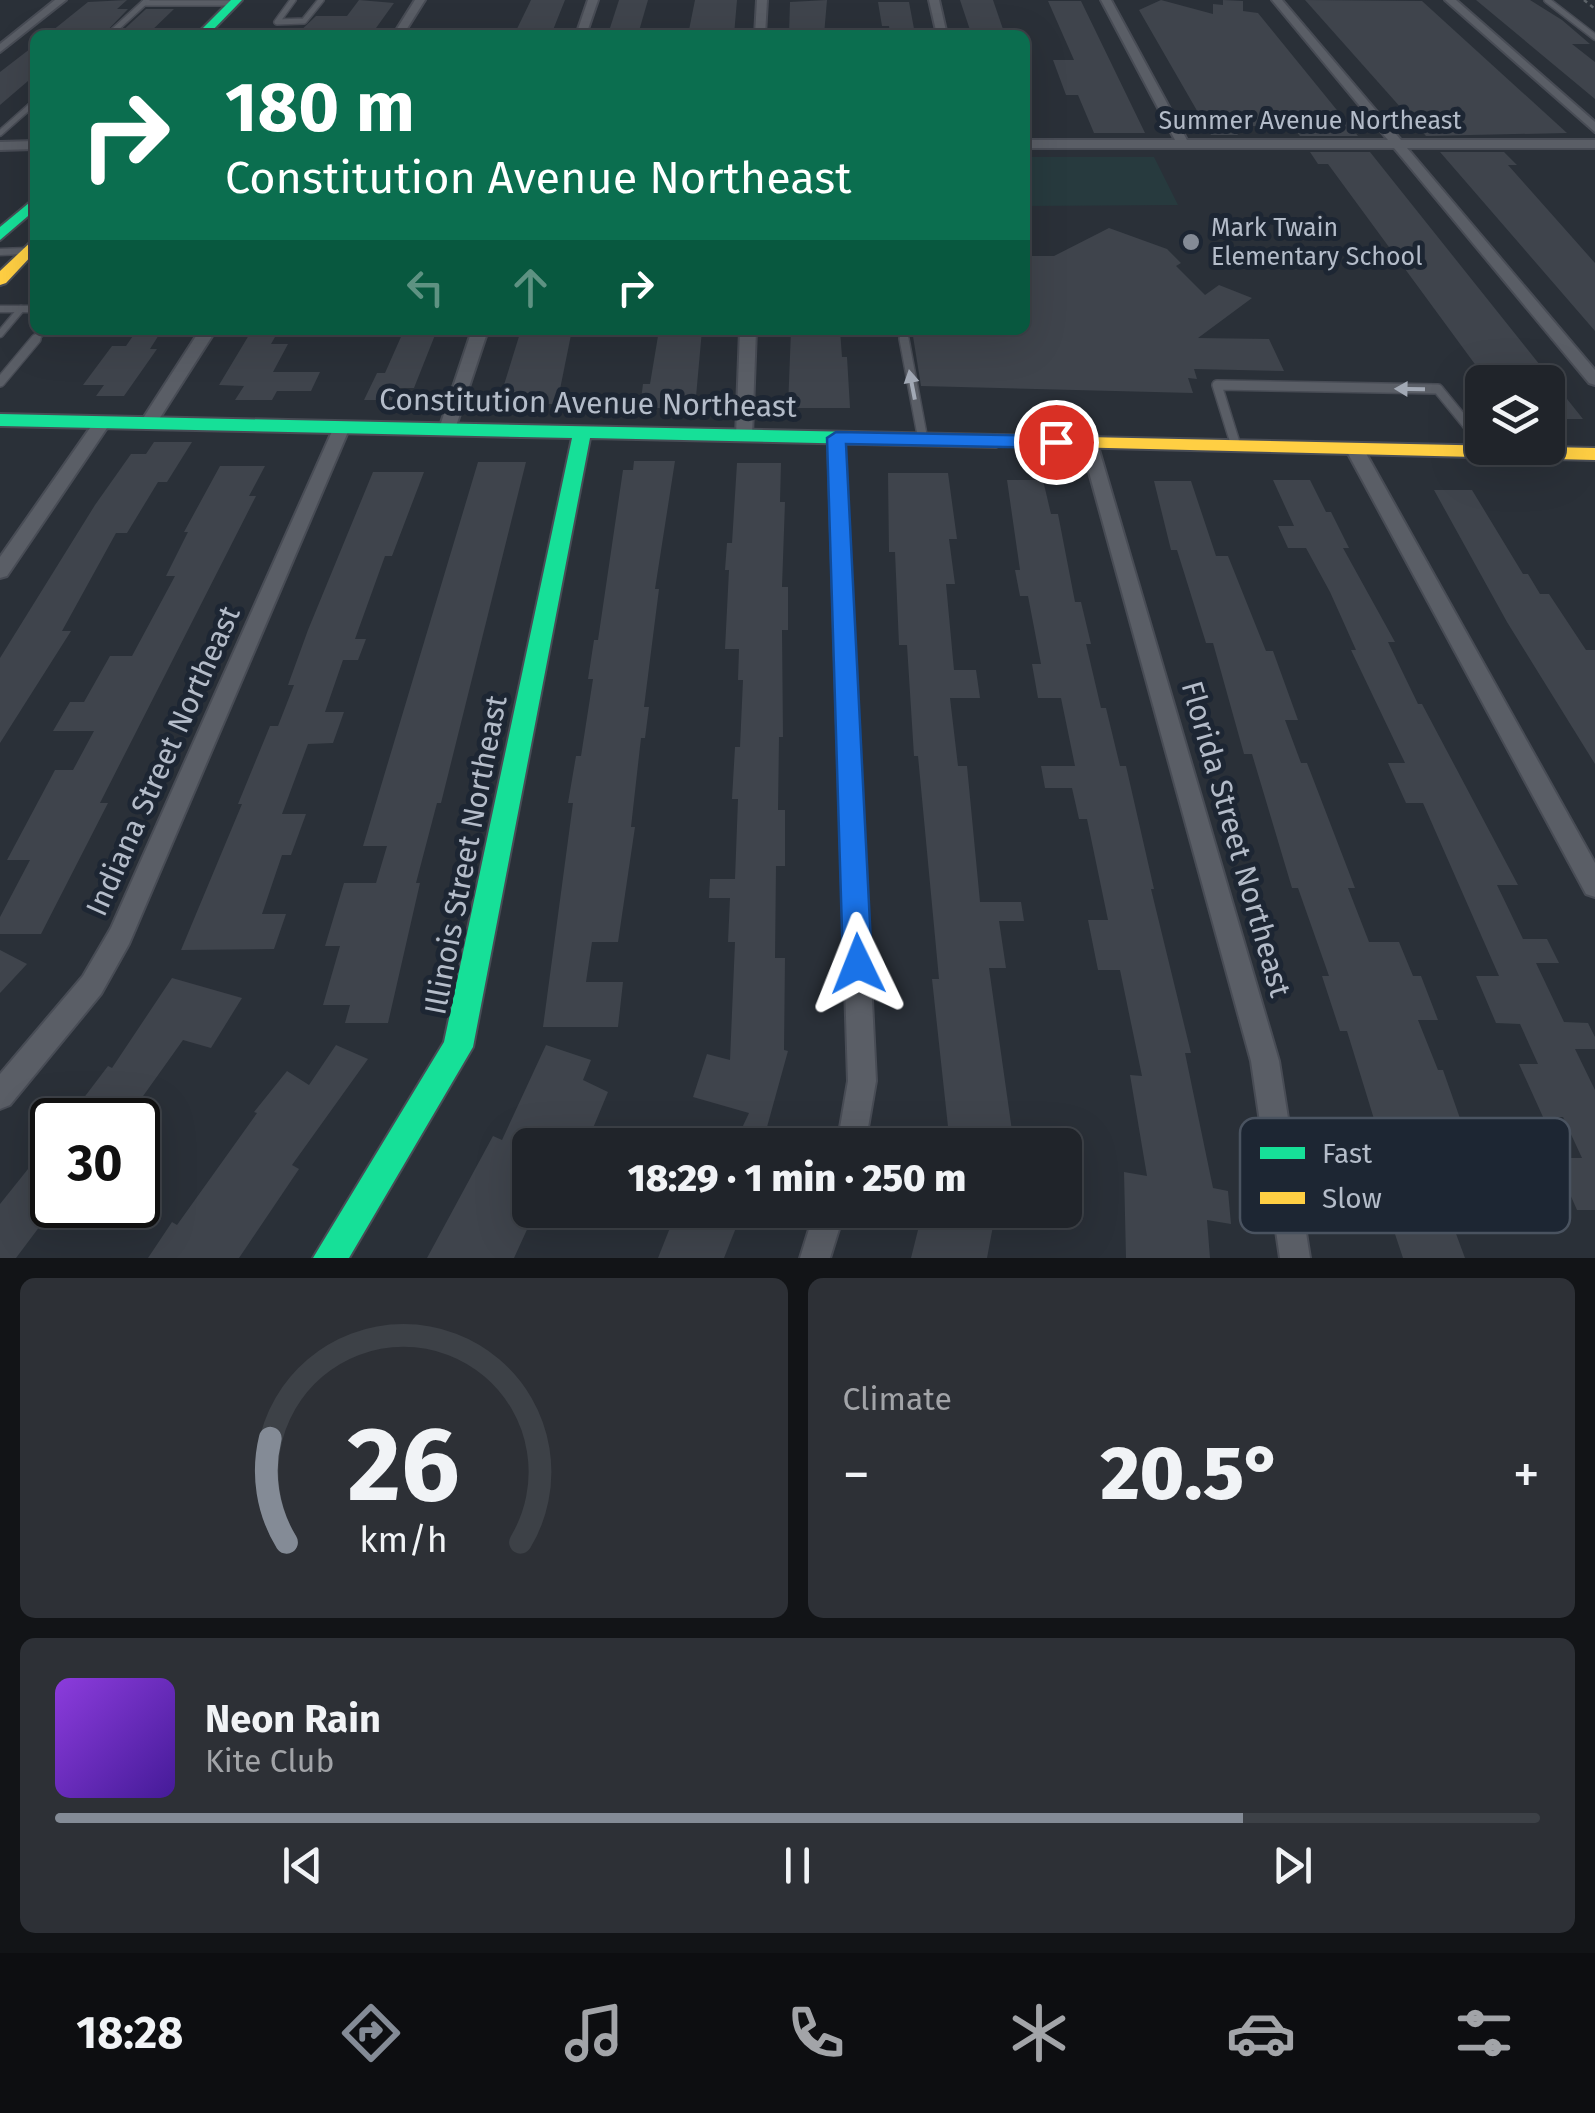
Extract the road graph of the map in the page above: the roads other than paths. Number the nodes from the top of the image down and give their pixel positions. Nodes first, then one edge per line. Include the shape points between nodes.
1 (61, 0) edge
2 (262, 0) edge
3 (293, 0) edge
4 (321, 0) edge
5 (420, 0) edge
6 (593, 0) edge
7 (762, 0) edge
8 (934, 0) edge
9 (1106, 0) edge
10 (1277, 0) edge
11 (1450, 0) edge
12 (1547, 0) edge
13 (146, 2) edge
14 (235, 2) edge
15 (115, 30) edge
16 (207, 30) edge
17 (235, 30) edge
18 (401, 30) edge
19 (583, 30) edge
20 (760, 30) edge
21 (941, 30) edge
22 (1595, 37) edge
23 (0, 49) edge
24 (30, 106) edge
25 (1595, 128) edge
26 (0, 133) edge
27 (1182, 143) junction
28 (1030, 144) edge
29 (1398, 144) junction
30 (1595, 144) edge
31 (0, 146) edge
32 (30, 146) edge
33 (30, 207) edge
34 (0, 235) edge
35 (30, 247) edge
36 (30, 248) edge
37 (0, 252) edge
38 (0, 280) edge
39 (0, 309) edge
40 (21, 309) junction
41 (30, 309) edge
42 (0, 334) edge
43 (39, 335) edge
44 (205, 335) edge
45 (478, 335) edge
46 (748, 335) edge
47 (903, 335) edge
48 (1595, 380) edge
49 (0, 382) edge
50 (0, 420) edge
51 (103, 422) junction
52 (1465, 422) edge
53 (148, 423) junction
54 (342, 427) junction
55 (447, 430) junction
56 (582, 433) junction
57 (744, 436) junction
58 (836, 438) junction
59 (923, 440) junction
60 (1089, 443) junction
61 (1236, 446) junction
62 (1465, 447) edge
63 (1354, 448) junction
64 (1565, 452) edge
65 (1595, 454) edge
66 (0, 571) edge
67 (1595, 886) edge
68 (0, 1095) edge
69 (1274, 1118) edge
70 (854, 1128) edge
71 (824, 1228) edge
72 (1290, 1233) edge
73 (330, 1258) edge
74 (815, 1258) edge
75 (1294, 1258) edge

1 - 23 street
2 - 17 street
3 - 4 lane via 277,22 302,22
5 - 18 street
6 - 19 street
7 - 20 street
8 - 21 street
9 - 27 street
10 - 29 street
11 - 25 street
12 - 22 lane
13 - 14 lane
13 - 15 lane
14 - 16 street
24 - 26 lane
27 - 28 street, Summer Avenue Northeast
27 - 29 street, Summer Avenue Northeast
29 - 30 street, Summer Avenue Northeast
29 - 48 street
31 - 32 street
33 - 34 street
35 - 37 lane
36 - 38 street
39 - 40 lane
40 - 41 lane
40 - 42 lane
43 - 49 lane
44 - 53 street
45 - 55 street
46 - 57 street
59 -> 47 lane
50 - 51 street, Constitution Avenue Northeast
51 - 53 street, Constitution Avenue Northeast
51 - 66 street
52 -> 61 lane via 1438,390 1217,385
53 - 54 street, Constitution Avenue Northeast
54 - 55 street, Constitution Avenue Northeast
54 - 68 street, Indiana Street Northeast via 120,936 92,986
55 - 56 street, Constitution Avenue Northeast
56 - 57 street, Constitution Avenue Northeast
56 - 73 street, Illinois Street Northeast via 458,1047
57 - 58 street, Constitution Avenue Northeast
58 - 59 street, Constitution Avenue Northeast
58 - 70 street via 862,1080
59 - 60 street, Constitution Avenue Northeast
60 - 61 street, Constitution Avenue Northeast
60 - 69 street, Florida Street Northeast via 1266,1061
61 - 63 street, Constitution Avenue Northeast
62 - 63 street, Constitution Avenue Northeast
63 - 67 street
64 - 65 street, Constitution Avenue Northeast
71 - 74 street
72 - 75 street, Florida Street Northeast

